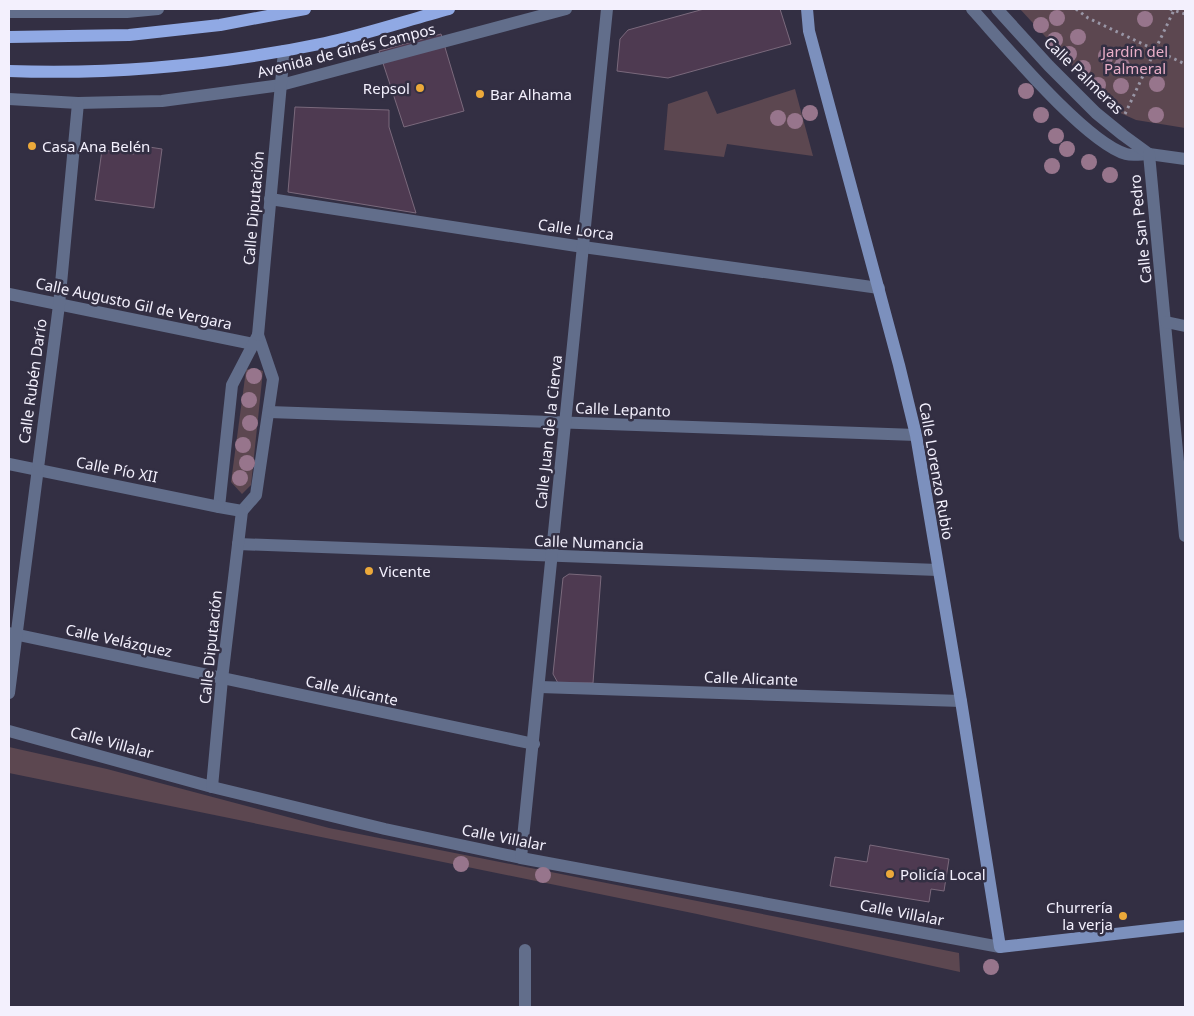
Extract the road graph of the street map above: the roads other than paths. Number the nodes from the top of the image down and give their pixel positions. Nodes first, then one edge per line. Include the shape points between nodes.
1 (158, 9) edge
2 (305, 9) edge
3 (449, 9) edge
4 (566, 9) edge
5 (607, 9) edge
6 (798, 9) edge
7 (807, 9) edge
8 (972, 9) edge
9 (997, 9) edge
10 (9, 12) edge
11 (809, 31) junction
12 (9, 36) edge
13 (284, 51) junction
14 (9, 71) edge
15 (281, 85) junction
16 (9, 99) edge
17 (78, 102) junction
18 (1149, 154) junction
19 (1185, 159) edge
20 (270, 199) junction
21 (584, 247) junction
22 (879, 288) junction
23 (9, 294) edge
24 (59, 305) junction
25 (1166, 322) junction
26 (1185, 326) edge
27 (256, 339) junction
28 (269, 412) junction
29 (566, 424) junction
30 (916, 435) junction
31 (9, 464) edge
32 (37, 470) junction
33 (1183, 495) edge
34 (219, 507) junction
35 (242, 511) junction
36 (1185, 536) edge
37 (238, 544) junction
38 (551, 557) junction
39 (938, 570) junction
40 (12, 634) edge
41 (222, 680) junction
42 (540, 687) junction
43 (9, 693) edge
44 (961, 701) junction
45 (9, 731) edge
46 (534, 744) junction
47 (212, 787) junction
48 (521, 858) junction
49 (1185, 926) edge
50 (1000, 947) junction
51 (525, 950) dead end
52 (526, 1007) edge

1 - 10 street
2 - 12 main road via 220,25 129,35
3 - 13 main road, Avenida de Ginés Campos
4 - 15 street, Avenida de Ginés Campos
5 - 21 street, Calle Juan de la Cierva
6 - 11 main road
7 - 11 main road, Calle Lorenzo Rubio
8 - 18 street, Calle San Pedro via 1082,125 1109,146 1128,154
9 - 18 street, Calle Palmeras via 1056,73 1117,130
11 - 22 main road, Calle Lorenzo Rubio
13 - 14 main road, Avenida de Ginés Campos via 152,70
13 - 15 street, Calle Diputación
15 - 17 street, Avenida de Ginés Campos via 162,101
15 - 20 street, Calle Diputación
16 - 17 street, Avenida de Ginés Campos
17 - 24 street, Calle Rubén Darío
18 - 19 street, Calle Palmeras
18 - 25 street, Calle San Pedro
20 - 21 street, Calle Lorca
20 - 27 street, Calle Diputación
21 - 22 street, Calle Lorca
21 - 29 street, Calle Juan de la Cierva
22 - 30 main road, Calle Lorenzo Rubio
23 - 24 street, Calle Augusto Gil de Vergara
24 - 27 street, Calle Augusto Gil de Vergara
24 - 32 street, Calle Rubén Darío
25 - 26 street
25 - 33 street, Calle San Pedro
27 - 28 street via 274,379
27 - 34 street via 232,385
28 - 29 street, Calle Lepanto
28 - 35 street via 256,495
29 - 30 street, Calle Lepanto
29 - 38 street, Calle Juan de la Cierva
30 - 39 main road, Calle Lorenzo Rubio
31 - 32 street, Calle Pío XII
32 - 34 street, Calle Pío XII
32 - 40 street, Calle Rubén Darío
33 - 36 street, Calle San Pedro
34 - 35 street, Calle Pío XII
35 - 37 street, Calle Diputación
37 - 38 street, Calle Numancia
37 - 41 street, Calle Diputación
38 - 39 street, Calle Numancia
38 - 42 street, Calle Juan de la Cierva
39 - 44 main road, Calle Lorenzo Rubio
40 - 41 street, Calle Velázquez
40 - 43 street, Calle Rubén Darío
41 - 46 street, Calle Alicante
41 - 47 street, Calle Diputación
42 - 44 street, Calle Alicante
42 - 46 street, Calle Juan de la Cierva
44 - 50 main road, Calle Lorenzo Rubio
45 - 47 street, Calle Villalar
46 - 48 street, Calle Juan de la Cierva
47 - 48 street, Calle Villalar
48 - 50 street, Calle Villalar
49 - 50 main road
51 - 52 street

